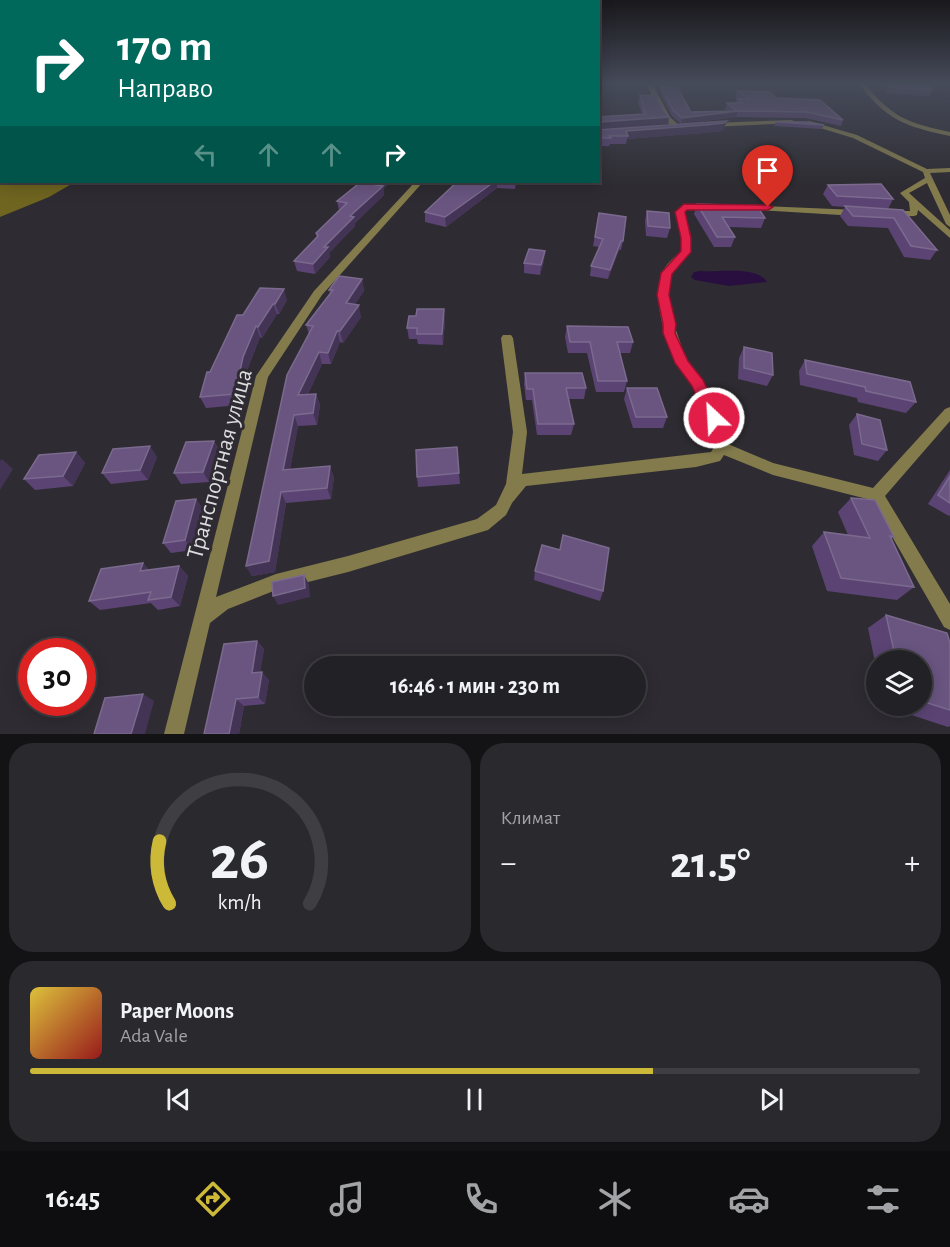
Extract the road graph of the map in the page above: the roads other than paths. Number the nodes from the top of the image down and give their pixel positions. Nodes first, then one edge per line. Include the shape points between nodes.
1 (667, 117) edge
2 (893, 117) edge
3 (690, 126) edge
4 (702, 126) edge
5 (678, 127) junction
6 (667, 128) edge
7 (950, 134) edge
8 (950, 170) edge
9 (928, 175) junction
10 (417, 183) edge
11 (913, 201) junction
12 (724, 207) edge
13 (735, 207) edge
14 (950, 224) edge
15 (950, 234) edge
16 (507, 338) dead end
17 (950, 412) edge
18 (722, 447) junction
19 (876, 495) junction
20 (506, 499) junction
21 (202, 618) junction
22 (950, 621) edge
23 (174, 734) edge

1 - 5 street
2 - 7 street
3 - 5 street
4 - 9 street via 805,122 828,126 869,140
5 - 6 street
8 - 9 street
9 - 11 street via 904,193
9 - 14 street
10 - 21 street, Транспортная улица via 318,293 262,376
11 - 13 street via 914,213
11 - 15 street
12 - 18 street via 684,207 680,212 686,252 666,273 663,295 669,333 714,418
16 - 20 street via 520,432 513,484
17 - 19 street
18 - 19 street via 748,461 789,474
18 - 20 street via 715,457 696,461 522,480
19 - 22 street
20 - 21 street via 501,510 482,525 276,582 222,603
21 - 23 street, Транспортная улица

